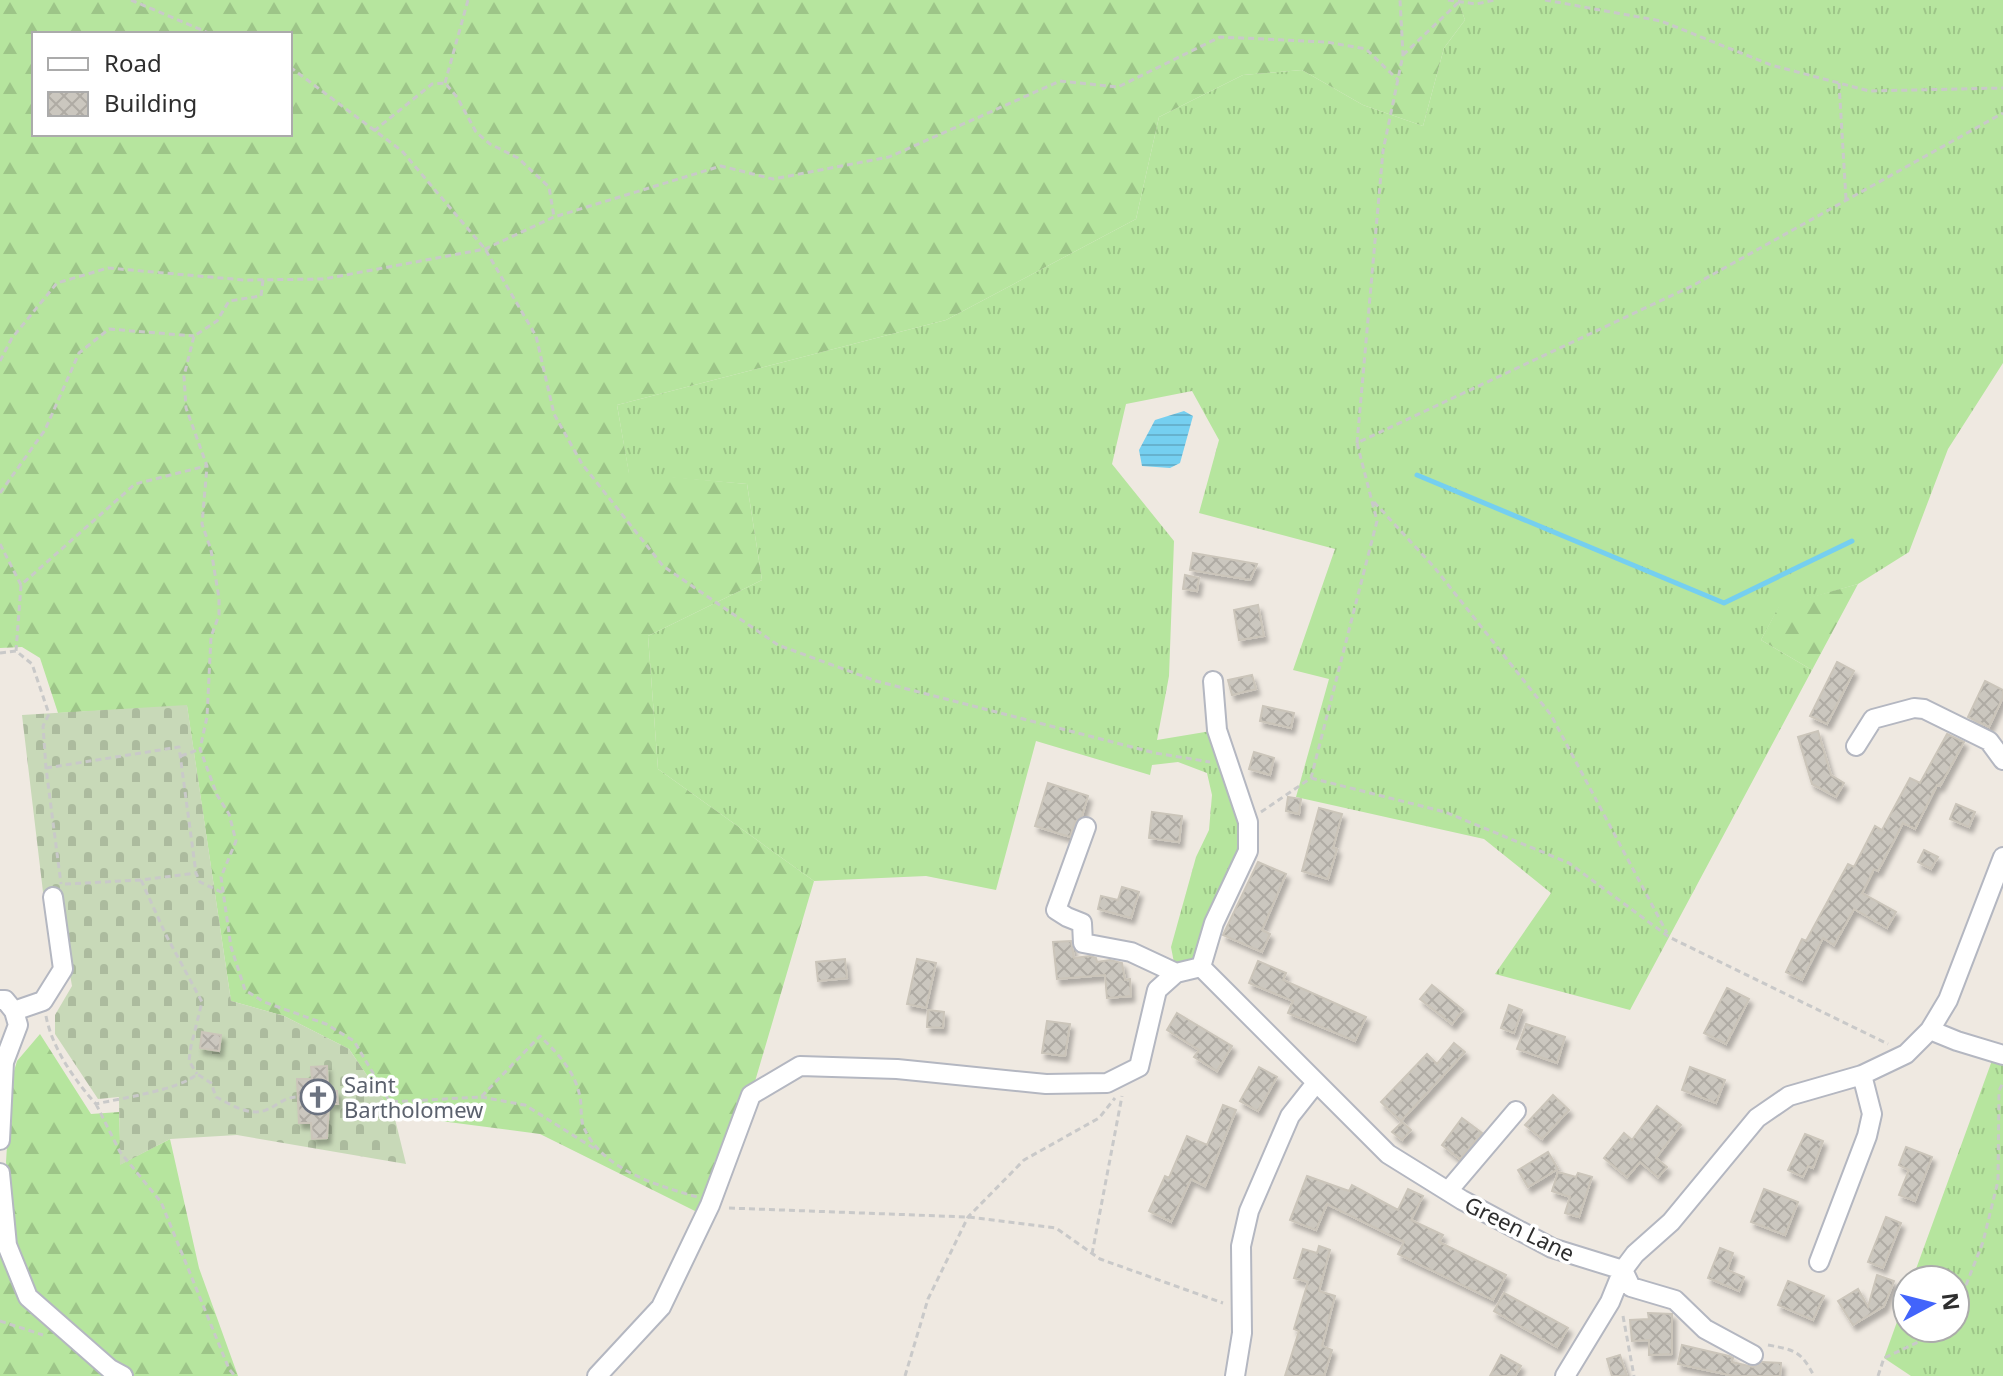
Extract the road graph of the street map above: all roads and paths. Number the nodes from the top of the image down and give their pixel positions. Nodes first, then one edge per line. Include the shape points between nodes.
1 (131, 0) edge
2 (468, 0) edge
3 (1400, 0) edge
4 (1448, 0) edge
5 (1461, 0) edge
6 (1495, 0) edge
7 (1545, 0) edge
8 (1483, 1) edge
9 (206, 32) edge
10 (1403, 55) junction
11 (292, 69) edge
12 (1398, 80) junction
13 (445, 83) junction
14 (1839, 83) junction
15 (2003, 88) edge
16 (2003, 113) edge
17 (373, 132) junction
18 (1846, 200) junction
19 (554, 217) junction
20 (485, 249) junction
21 (263, 280) junction
22 (194, 336) junction
23 (0, 361) edge
24 (1357, 443) junction
25 (207, 466) junction
26 (0, 493) edge
27 (1371, 500) junction
28 (0, 544) edge
29 (21, 585) junction
30 (16, 651) junction
31 (0, 653) edge
32 (1213, 681) dead end
33 (1856, 746) dead end
34 (200, 749) junction
35 (181, 756) junction
36 (2003, 760) edge
37 (1229, 765) junction
38 (46, 768) junction
39 (1311, 778) junction
40 (1248, 822) junction
41 (1086, 827) dead end
42 (2003, 857) edge
43 (196, 873) junction
44 (141, 880) junction
45 (57, 891) junction
46 (223, 893) junction
47 (1669, 937) junction
48 (1201, 967) junction
49 (1176, 973) junction
50 (43, 1001) junction
51 (7, 1005) edge
52 (1930, 1030) junction
53 (1906, 1054) junction
54 (2003, 1055) edge
55 (2, 1060) edge
56 (197, 1074) junction
57 (1862, 1075) junction
58 (2003, 1082) edge
59 (1316, 1083) junction
60 (296, 1097) dead end
61 (481, 1097) junction
62 (96, 1104) junction
63 (1516, 1111) dead end
64 (0, 1140) edge
65 (597, 1150) junction
66 (0, 1173) edge
67 (1448, 1191) junction
68 (711, 1203) junction
69 (968, 1217) junction
70 (1092, 1254) junction
71 (1819, 1262) dead end
72 (1623, 1270) junction
73 (1971, 1272) edge
74 (1615, 1289) junction
75 (1242, 1307) junction
76 (0, 1321) edge
77 (67, 1334) junction
78 (1914, 1344) edge
79 (1753, 1355) dead end
80 (123, 1376) edge
81 (235, 1376) edge
82 (597, 1376) edge
83 (905, 1376) edge
84 (1235, 1376) edge
85 (1565, 1376) edge
86 (1634, 1376) edge
87 (1878, 1376) edge

1 - 9 path
2 - 13 path
3 - 10 path
4 - 5 path
5 - 8 path
5 - 10 path
6 - 8 path
7 - 14 path via 1661,21 1771,65
10 - 12 path
11 - 17 path
12 - 19 path via 1366,49 1220,37 1118,87 1060,81 889,157 773,179 721,166
12 - 24 path via 1383,151
13 - 17 path via 432,84
13 - 19 path via 476,132 518,158 549,187
14 - 15 path via 1869,91
14 - 18 path
16 - 18 path
17 - 20 path via 402,151
18 - 24 path via 1692,286
19 - 20 path
20 - 21 path via 324,279
20 - 37 path via 536,336 554,414 582,464 663,566 778,645 876,681 1155,753
21 - 22 path via 261,296 229,301 217,321
21 - 23 path via 108,268 57,283
22 - 25 path via 184,376 186,408
22 - 26 path via 109,329 79,353 45,430
24 - 27 path
25 - 29 path via 135,484
25 - 34 path via 202,524 211,550 219,615 211,637
27 - 39 path via 1377,521
27 - 47 path via 1434,567 1551,715
28 - 29 path
29 - 30 path
30 - 31 path
30 - 38 path via 32,664 49,714 43,726
32 - 37 street via 1217,730
33 - 36 street via 1873,719 1914,708 1989,741
34 - 35 path
34 - 46 path via 236,841 221,877
35 - 38 path via 179,747
35 - 43 path
37 - 40 street
38 - 45 path
39 - 40 path
39 - 47 path via 1445,812 1569,863
40 - 48 street via 1248,851 1214,923
41 - 49 street via 1056,910 1082,923 1083,943 1131,952
42 - 52 street via 1948,1000
43 - 44 path
43 - 46 path via 200,882
44 - 45 path
44 - 56 path via 202,1002 189,1061
45 - 50 street via 63,969
46 - 61 path via 231,947 245,990 354,1041 390,1102
47 - 53 path
48 - 49 street
48 - 59 street, Green Lane
49 - 68 street via 1157,990 1139,1067 1107,1083 1046,1084 897,1069 800,1066 751,1095
50 - 51 street
50 - 62 path via 48,1029
51 - 55 street via 18,1025
52 - 53 street
52 - 54 street
53 - 57 street
55 - 64 street
56 - 60 path via 211,1083 216,1097 255,1112
56 - 62 path
57 - 71 street via 1872,1114 1867,1136
57 - 72 street via 1789,1096 1757,1118 1671,1222
58 - 73 path via 1998,1181
59 - 67 street, Green Lane via 1388,1154
59 - 75 street via 1290,1116 1249,1211 1241,1246
61 - 65 path via 525,1105
61 - 65 path via 540,1036 569,1066 580,1095 582,1125
62 - 81 path via 120,1152 161,1202
63 - 67 street
65 - 68 path via 652,1184
66 - 77 street via 7,1245 28,1297
67 - 72 street, Green Lane via 1552,1248
68 - 69 path
68 - 82 street via 661,1307
69 - 70 path via 1056,1228
69 - 70 path via 1024,1160 1099,1118 1124,1086
69 - 83 path via 928,1299
70 - 75 path
72 - 74 street
72 - 79 street via 1631,1287 1675,1300 1705,1329
74 - 85 street
74 - 86 path
75 - 84 street
76 - 77 path via 44,1335
77 - 80 street
78 - 87 path via 1884,1358

